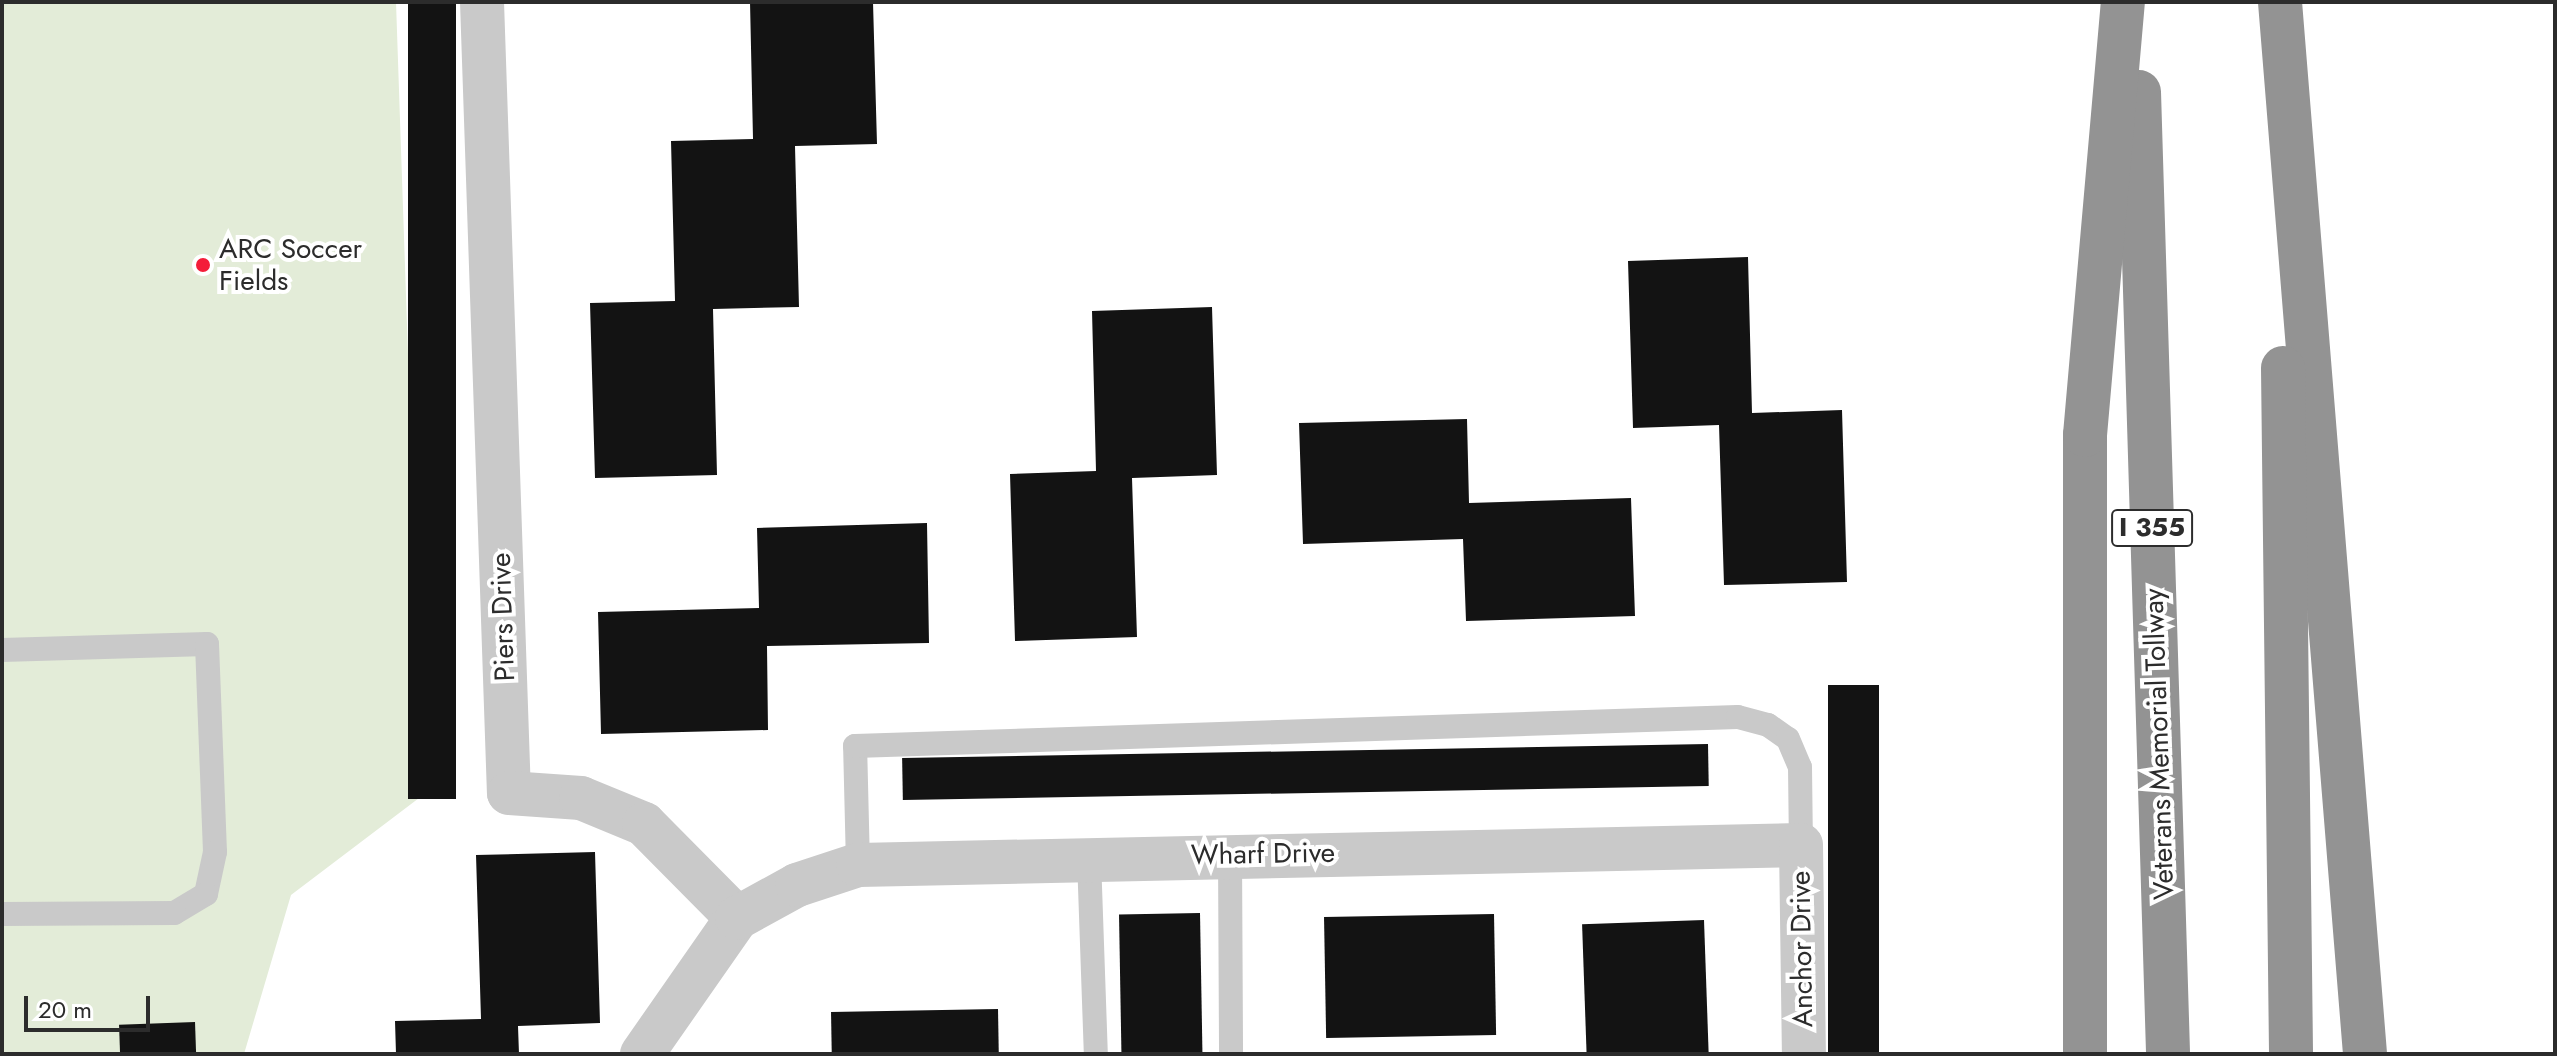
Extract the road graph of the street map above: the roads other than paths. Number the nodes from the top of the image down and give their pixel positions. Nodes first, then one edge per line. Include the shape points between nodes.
1 (482, 2) edge
2 (2123, 2) edge
3 (2136, 2) edge
4 (2279, 2) edge
5 (2, 650) edge
6 (1801, 845) junction
7 (1230, 854) junction
8 (1089, 858) junction
9 (858, 865) junction
10 (2, 914) edge
11 (737, 918) junction
12 (642, 1054) edge
13 (1096, 1054) edge
14 (1231, 1054) edge
15 (1804, 1054) edge
16 (2085, 1054) edge
17 (2168, 1054) edge
18 (2291, 1054) edge
19 (2365, 1054) edge

1 - 11 street, Piers Drive via 509,793 581,798 644,824
2 - 16 highway via 2085,435
3 - 17 highway, Veterans Memorial Tollway / I 355
4 - 18 highway
4 - 19 highway
5 - 10 lane via 207,644 215,852 206,894 174,913
6 - 7 street, Wharf Drive
6 - 9 lane via 1800,767 1788,739 1768,725 1738,717 855,746
6 - 15 street, Anchor Drive
7 - 8 street, Wharf Drive
7 - 14 lane
8 - 9 street, Wharf Drive
8 - 13 lane
9 - 11 street, Wharf Drive via 797,885
11 - 12 street

